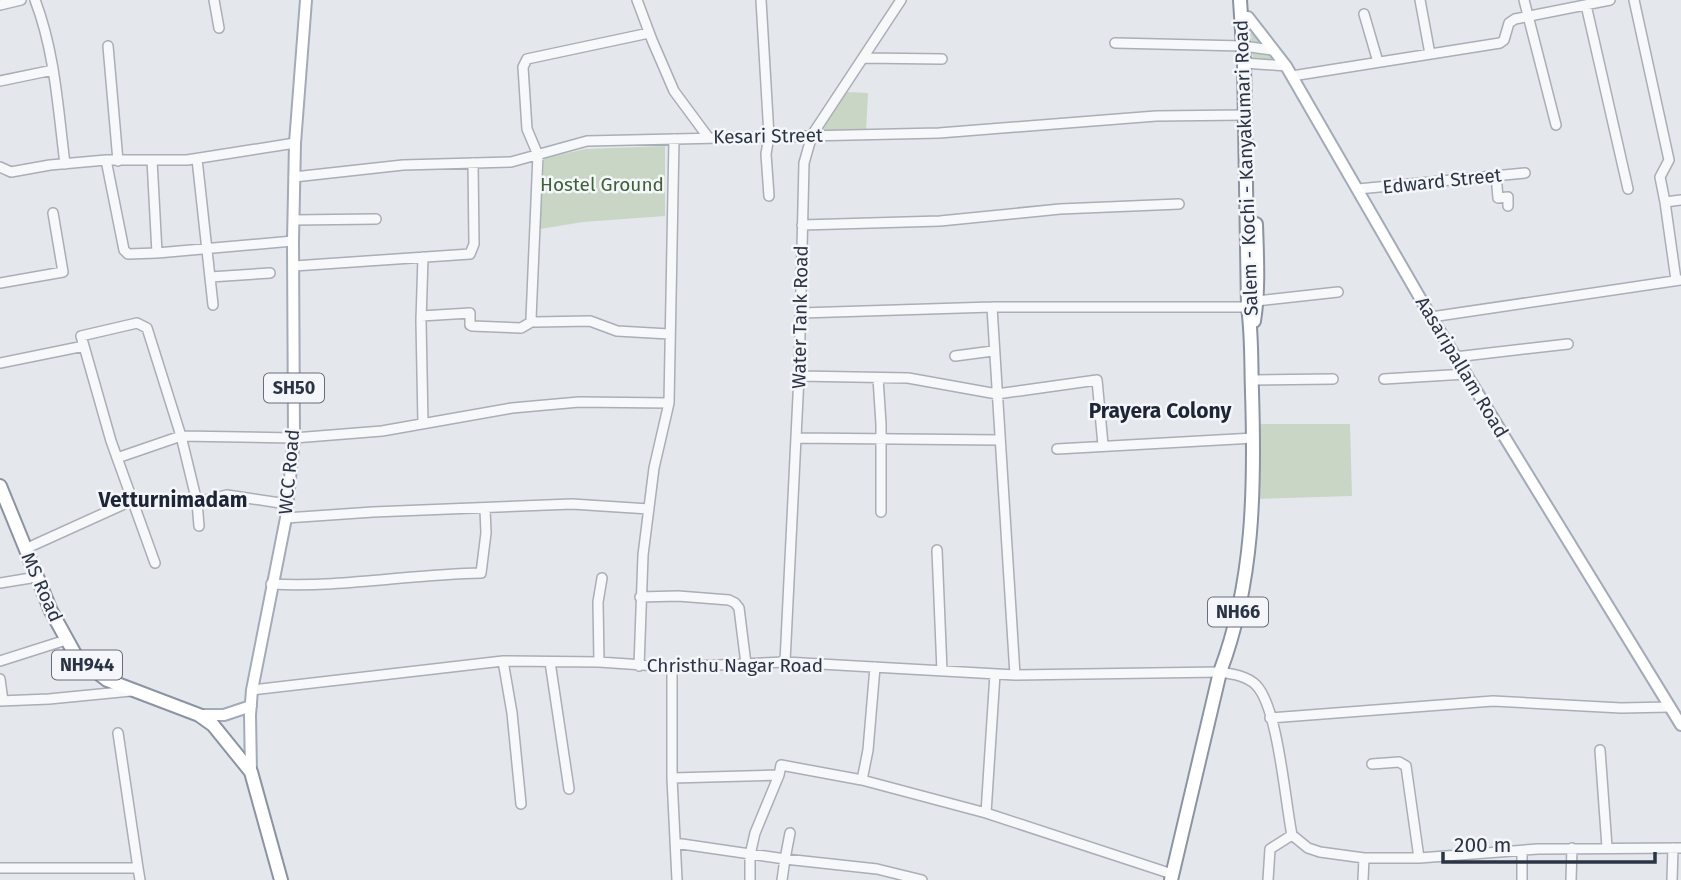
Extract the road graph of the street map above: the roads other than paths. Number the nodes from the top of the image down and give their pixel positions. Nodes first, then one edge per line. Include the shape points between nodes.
1 (21, 0) edge
2 (35, 0) edge
3 (214, 0) edge
4 (306, 0) edge
5 (637, 0) edge
6 (761, 0) edge
7 (901, 0) edge
8 (1240, 0) edge
9 (1248, 0) edge
10 (1420, 0) edge
11 (1524, 0) edge
12 (1610, 0) edge
13 (1634, 0) edge
14 (1590, 3) edge
15 (0, 5) edge
16 (1364, 14) dead end
17 (1527, 16) junction
18 (1244, 17) junction
19 (219, 28) dead end
20 (649, 33) junction
21 (1115, 43) dead end
22 (108, 46) dead end
23 (1246, 46) junction
24 (1272, 50) junction
25 (1430, 54) junction
26 (864, 58) junction
27 (942, 59) dead end
28 (1378, 62) junction
29 (1247, 63) junction
30 (53, 70) junction
31 (1289, 71) junction
32 (0, 81) edge
33 (1245, 116) junction
34 (1556, 125) dead end
35 (812, 135) junction
36 (769, 136) junction
37 (708, 137) junction
38 (674, 139) junction
39 (295, 143) junction
40 (538, 155) junction
41 (197, 159) junction
42 (106, 160) junction
43 (118, 160) junction
44 (152, 160) junction
45 (472, 163) junction
46 (65, 164) junction
47 (0, 167) edge
48 (1525, 173) dead end
49 (1496, 175) junction
50 (295, 177) junction
51 (1359, 189) junction
52 (1628, 189) dead end
53 (769, 196) dead end
54 (1681, 200) edge
55 (1665, 202) junction
56 (1179, 204) dead end
57 (1508, 205) dead end
58 (53, 213) dead end
59 (376, 219) dead end
60 (294, 220) junction
61 (802, 225) junction
62 (293, 241) junction
63 (207, 249) junction
64 (158, 253) junction
65 (424, 257) junction
66 (294, 266) junction
67 (270, 274) dead end
68 (210, 277) junction
69 (1678, 280) edge
70 (0, 283) edge
71 (1338, 292) dead end
72 (1253, 304) junction
73 (213, 305) dead end
74 (992, 307) junction
75 (801, 313) junction
76 (421, 316) junction
77 (1431, 317) junction
78 (533, 321) junction
79 (669, 334) junction
80 (1568, 344) dead end
81 (84, 346) junction
82 (993, 351) junction
83 (955, 356) dead end
84 (1455, 356) junction
85 (0, 363) edge
86 (1466, 374) junction
87 (799, 376) junction
88 (878, 377) junction
89 (1334, 379) dead end
90 (1384, 379) dead end
91 (1252, 380) junction
92 (997, 394) junction
93 (668, 403) junction
94 (423, 424) junction
95 (181, 436) junction
96 (294, 438) junction
97 (1254, 438) junction
98 (796, 439) junction
99 (881, 439) junction
100 (999, 440) junction
101 (1103, 445) junction
102 (1057, 449) dead end
103 (117, 458) junction
104 (0, 485) edge
105 (131, 501) junction
106 (197, 502) junction
107 (287, 504) junction
108 (485, 509) junction
109 (649, 509) junction
110 (881, 512) dead end
111 (286, 518) junction
112 (199, 526) dead end
113 (25, 549) junction
114 (937, 550) dead end
115 (155, 563) dead end
116 (37, 578) junction
117 (602, 578) dead end
118 (0, 583) edge
119 (271, 584) junction
120 (640, 597) junction
121 (66, 639) junction
122 (0, 661) edge
123 (503, 661) junction
124 (550, 662) junction
125 (599, 662) junction
126 (785, 662) junction
127 (746, 664) junction
128 (639, 666) junction
129 (672, 667) junction
130 (875, 667) junction
131 (942, 671) junction
132 (1220, 672) junction
133 (995, 674) junction
134 (1015, 675) junction
135 (0, 679) edge
136 (252, 690) junction
137 (133, 691) junction
138 (2, 701) edge
139 (250, 706) junction
140 (1670, 707) junction
141 (200, 715) junction
142 (1270, 718) junction
143 (1681, 725) edge
144 (118, 733) dead end
145 (1600, 750) dead end
146 (1372, 764) dead end
147 (251, 772) junction
148 (779, 775) junction
149 (672, 778) junction
150 (863, 780) junction
151 (569, 789) dead end
152 (521, 804) dead end
153 (986, 813) junction
154 (789, 832) dead end
155 (1292, 835) junction
156 (675, 843) junction
157 (1608, 847) junction
158 (1573, 848) junction
159 (1677, 848) edge
160 (1522, 850) junction
161 (750, 855) junction
162 (1364, 858) junction
163 (1419, 858) junction
164 (785, 859) junction
165 (0, 868) edge
166 (138, 868) junction
167 (1171, 877) edge
168 (140, 880) edge
169 (281, 880) edge
170 (677, 880) edge
171 (750, 880) edge
172 (782, 880) edge
173 (922, 880) edge
174 (1268, 880) edge
175 (1363, 880) edge
176 (1522, 880) edge
177 (1571, 880) edge
178 (1672, 880) edge

1 - 15 street
2 - 30 street
3 - 19 street
4 - 39 main road, WCC Road / SH50
5 - 20 street
6 - 36 street
7 - 26 street, Water Tank Road
8 - 18 highway, Salem - Kochi - Kanyakumari Road / NH66
9 - 18 highway, Salem - Kochi - Kanyakumari Road / NH66
10 - 25 street
11 - 17 street
12 - 14 street
13 - 55 street via 1669,160 1660,177
14 - 17 street
14 - 52 street
16 - 28 street
17 - 25 street via 1511,21 1500,43
17 - 34 street
18 - 23 highway, Salem - Kochi - Kanyakumari Road / NH66
18 - 24 main road, Aasaripallam Road
20 - 37 street via 674,91
20 - 40 street via 527,58 523,67 527,129
21 - 23 street
22 - 43 street
23 - 24 street
23 - 29 highway, Salem - Kochi - Kanyakumari Road / NH66
24 - 31 main road, Aasaripallam Road
25 - 28 street
26 - 27 street
26 - 35 street, Water Tank Road
28 - 31 street
29 - 31 street
29 - 33 highway, Salem - Kochi - Kanyakumari Road / NH66
29 - 72 highway, Salem - Kochi - Kanyakumari Road / NH66 via 1258,261
30 - 32 street
30 - 46 street
31 - 51 main road, Aasaripallam Road
33 - 35 street, Kesari Street via 1156,116 939,132
33 - 72 highway, Salem - Kochi - Kanyakumari Road / NH66
35 - 36 street, Kesari Street
35 - 61 street, Water Tank Road via 804,163
36 - 37 street, Kesari Street
36 - 53 street
37 - 38 street, Kesari Street
38 - 40 street, Kesari Street via 587,141
38 - 79 street
39 - 41 street
39 - 50 main road, WCC Road / SH50
40 - 45 street, Kesari Street via 511,162
40 - 78 street
41 - 44 street
41 - 63 street
42 - 43 street
42 - 46 street
42 - 64 street via 124,250 128,254
43 - 44 street
44 - 64 street
45 - 50 street, Kesari Street
45 - 65 street via 472,251
46 - 47 street via 11,172
48 - 49 street, Edward Street
49 - 51 street, Edward Street
49 - 57 street via 1499,198 1508,197
50 - 60 main road, WCC Road / SH50
51 - 77 main road, Aasaripallam Road
54 - 55 street
55 - 69 street
56 - 61 street via 940,221
58 - 70 street via 63,272
59 - 60 street
60 - 62 main road, WCC Road / SH50
61 - 75 street, Water Tank Road
62 - 63 street
62 - 66 main road, WCC Road / SH50
63 - 64 street
63 - 68 street
65 - 66 street
65 - 76 street
66 - 96 main road, WCC Road / SH50
67 - 68 street
68 - 73 street
69 - 77 street
71 - 72 street
72 - 74 street
72 - 91 highway, Salem - Kochi - Kanyakumari Road / NH66
74 - 75 street
74 - 82 street
75 - 87 street, Water Tank Road
76 - 78 street via 469,312 472,326 521,328
76 - 94 street
77 - 84 main road, Aasaripallam Road
78 - 79 street via 590,321 617,331
79 - 93 street
80 - 84 street
81 - 85 street
81 - 95 street via 81,336 137,323 147,328
81 - 103 street
82 - 83 street
82 - 92 street
84 - 86 main road, Aasaripallam Road
86 - 90 street
86 - 140 main road, Aasaripallam Road
87 - 88 street
87 - 98 street, Water Tank Road
88 - 92 street
88 - 99 street
89 - 91 street
91 - 97 highway, Salem - Kochi - Kanyakumari Road / NH66
92 - 100 street
92 - 101 street via 1097,380
93 - 94 street via 579,402
93 - 109 street
94 - 96 street
95 - 96 street
95 - 103 street
95 - 106 street
96 - 107 main road, WCC Road / SH50
97 - 101 street
97 - 132 highway, Salem - Kochi - Kanyakumari Road / NH66 via 1246,581
98 - 99 street
98 - 126 street, Water Tank Road
99 - 100 street
99 - 110 street
100 - 134 street
101 - 102 street
103 - 105 street
104 - 113 highway, MS Road / NH944
105 - 113 street
105 - 115 street
106 - 107 street via 227,495
106 - 112 street
107 - 111 main road, WCC Road / SH50
108 - 109 street via 572,504
108 - 111 street
108 - 119 street via 481,573 303,586
109 - 120 street
111 - 119 main road, WCC Road / SH50
113 - 116 highway, MS Road / NH944
114 - 131 street
116 - 118 street
116 - 121 highway, MS Road / NH944
117 - 125 street
119 - 136 main road, WCC Road / SH50
120 - 127 street via 735,603
120 - 128 street
121 - 122 street
121 - 137 highway, MS Road / NH944 via 76,656 92,669
123 - 124 street, Christhu Nagar Road
123 - 136 street, Christhu Nagar Road
123 - 152 street
124 - 125 street, Christhu Nagar Road
124 - 151 street
125 - 128 street, Christhu Nagar Road
126 - 127 street, Christhu Nagar Road
126 - 130 street, Christhu Nagar Road
127 - 129 street, Christhu Nagar Road
128 - 129 street, Christhu Nagar Road
129 - 149 street
130 - 131 street, Christhu Nagar Road
130 - 150 street
131 - 133 street, Christhu Nagar Road
132 - 134 street, Christhu Nagar Road
132 - 142 street via 1258,687
132 - 167 highway, Salem - Kochi - Kanyakumari Road / NH66
133 - 134 street, Christhu Nagar Road
133 - 153 street
135 - 138 street
136 - 139 main road, WCC Road / SH50
137 - 138 street
137 - 141 highway, MS Road / NH944
139 - 141 main road via 224,715
139 - 147 main road, WCC Road / SH50
140 - 142 street via 1493,701
140 - 143 main road, Aasaripallam Road
141 - 147 highway, MS Road / NH944 via 214,725
142 - 155 street
144 - 166 street
145 - 157 street
146 - 163 street via 1399,762 1406,766
147 - 169 highway, MS Road / NH944
148 - 149 street
148 - 150 street via 781,765
148 - 161 street
149 - 156 street
150 - 153 street
153 - 167 street
154 - 164 street
155 - 162 street via 1320,852
155 - 174 street via 1270,849
156 - 161 street
156 - 170 street
157 - 158 street
157 - 159 street
158 - 160 street
158 - 177 street
159 - 178 street
160 - 163 street
160 - 176 street
161 - 164 street
161 - 171 street
162 - 163 street
162 - 175 street
164 - 172 street
164 - 173 street via 877,869
165 - 166 street
166 - 168 street

